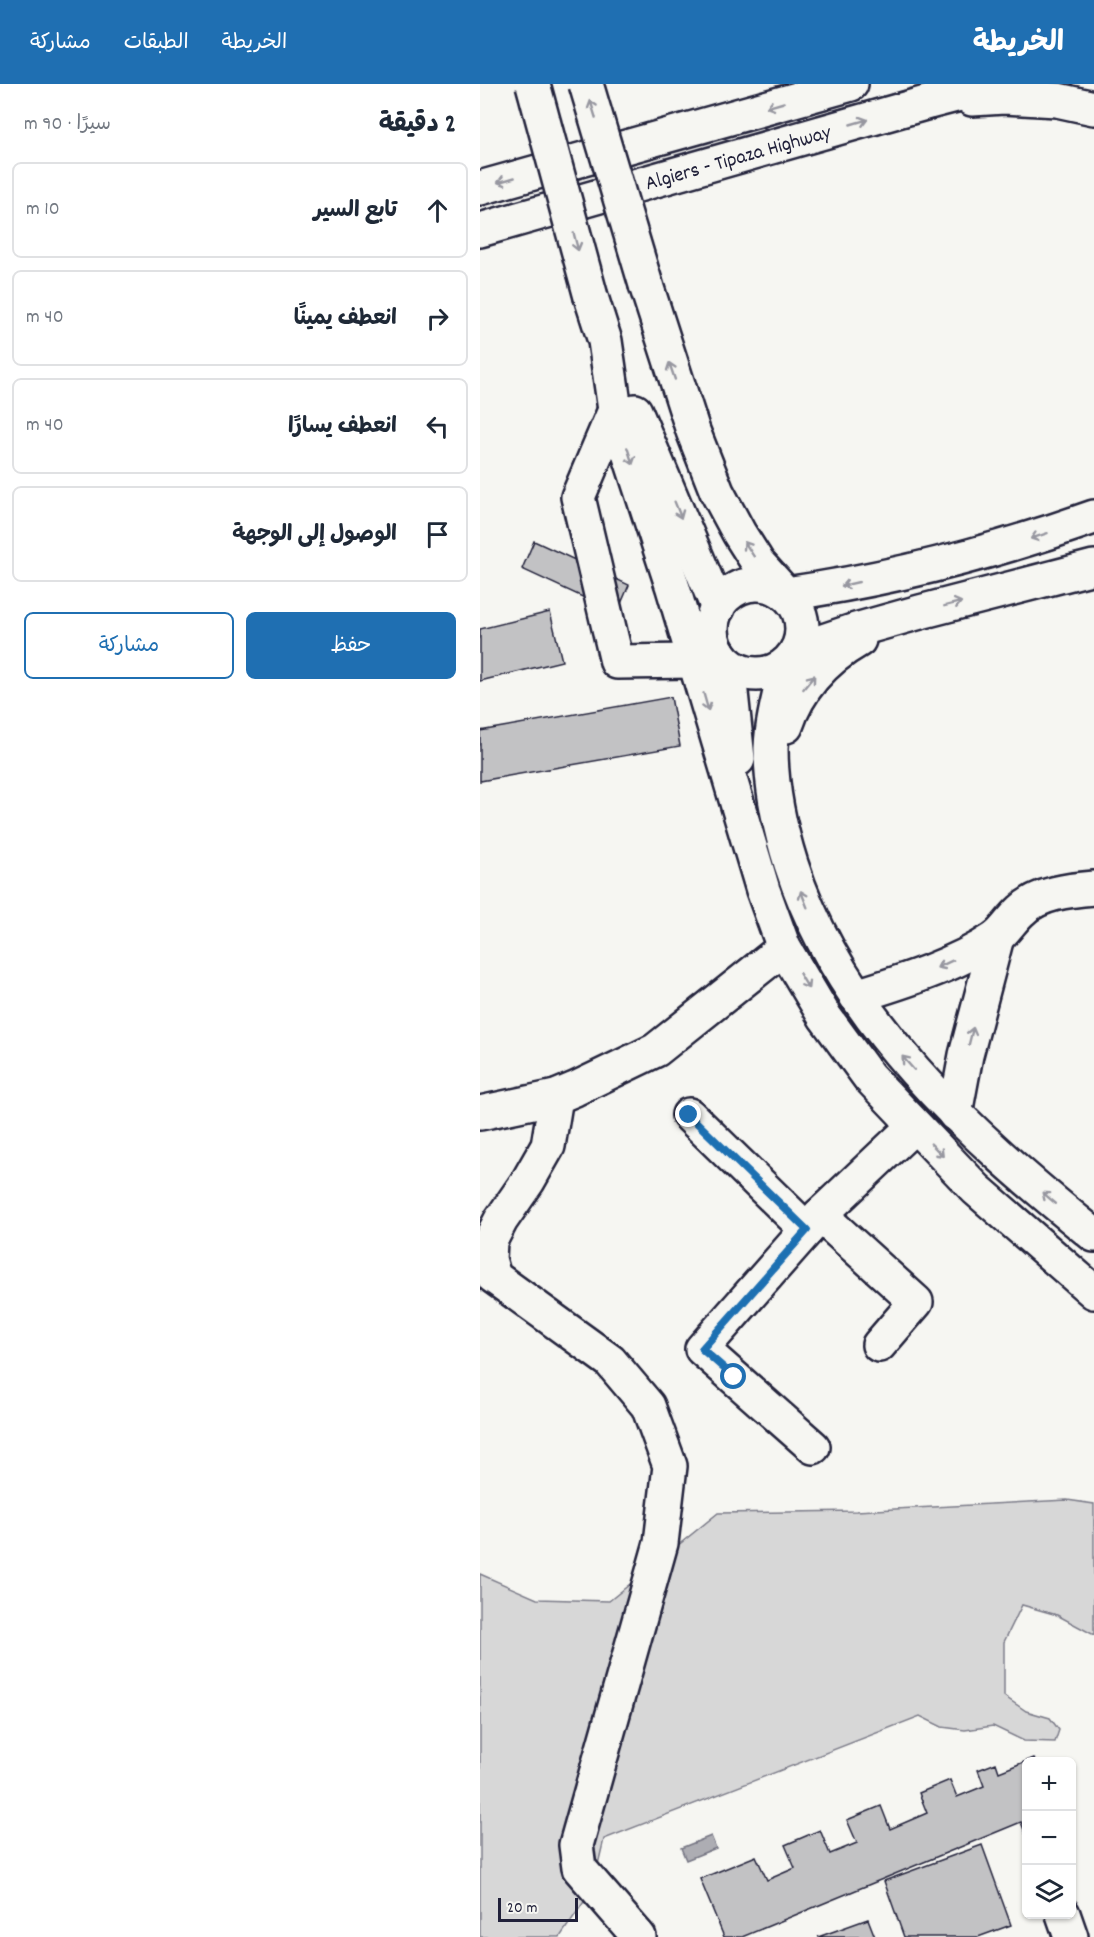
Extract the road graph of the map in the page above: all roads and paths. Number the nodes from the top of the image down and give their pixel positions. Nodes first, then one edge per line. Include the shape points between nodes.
1 (533, 84) edge
2 (586, 84) edge
3 (851, 84) edge
4 (998, 84) edge
5 (929, 102) junction
6 (1094, 108) edge
7 (480, 188) edge
8 (480, 230) edge
9 (604, 341) junction
10 (615, 410) junction
11 (1094, 517) edge
12 (1094, 567) edge
13 (786, 594) junction
14 (718, 608) junction
15 (920, 612) junction
16 (707, 657) junction
17 (792, 657) junction
18 (773, 774) junction
19 (1094, 888) edge
20 (997, 937) junction
21 (784, 948) junction
22 (856, 996) junction
23 (556, 1096) junction
24 (480, 1113) edge
25 (955, 1114) junction
26 (689, 1115) dead end
27 (914, 1126) junction
28 (814, 1223) junction
29 (1094, 1235) edge
30 (1094, 1292) edge
31 (879, 1346) dead end
32 (813, 1447) dead end
33 (1065, 1919) edge
34 (639, 1937) edge
35 (1071, 1937) edge

1 -> 9 main road, bridge
13 -> 2 main road, bridge via 758,563 739,533 717,492 693,431
3 -> 7 main road, Algiers - Tipaza Highway
4 - 5 main road, Algiers - Tipaza Highway
5 - 6 main road via 1004,97 1057,100
8 -> 5 main road, Algiers - Tipaza Highway
9 - 10 main road
9 -> 14 main road
10 -> 16 main road via 673,588
10 - 16 main road via 578,498 617,662
11 -> 13 main road via 936,564
15 -> 12 main road
13 - 14 main road via 773,587 744,586 731,592
13 - 17 main road via 801,621 802,636
14 - 16 main road via 712,627 714,641
15 - 17 main road via 856,630
18 -> 15 main road via 792,707 824,664 857,641
16 - 17 main road via 743,672 759,674 774,671
16 -> 21 main road via 751,850
17 - 18 main road via 771,746
22 -> 18 main road via 816,929 795,877 779,827
19 - 20 main road via 1040,899 1023,909
20 -> 22 main road via 929,972
25 -> 20 main road via 966,1054
21 - 23 main road via 656,1050
21 -> 27 main road via 825,1017 869,1077
25 -> 22 main road via 900,1054
23 - 24 main road
23 - 34 main road via 548,1146 490,1241 489,1259 494,1277 610,1361 648,1406 670,1466 661,1543 576,1845 579,1868
29 -> 25 main road
26 - 28 main road
27 - 28 main road
27 -> 30 main road via 976,1189
28 - 31 main road via 916,1302
28 - 32 main road via 702,1349
33 - 35 main road

